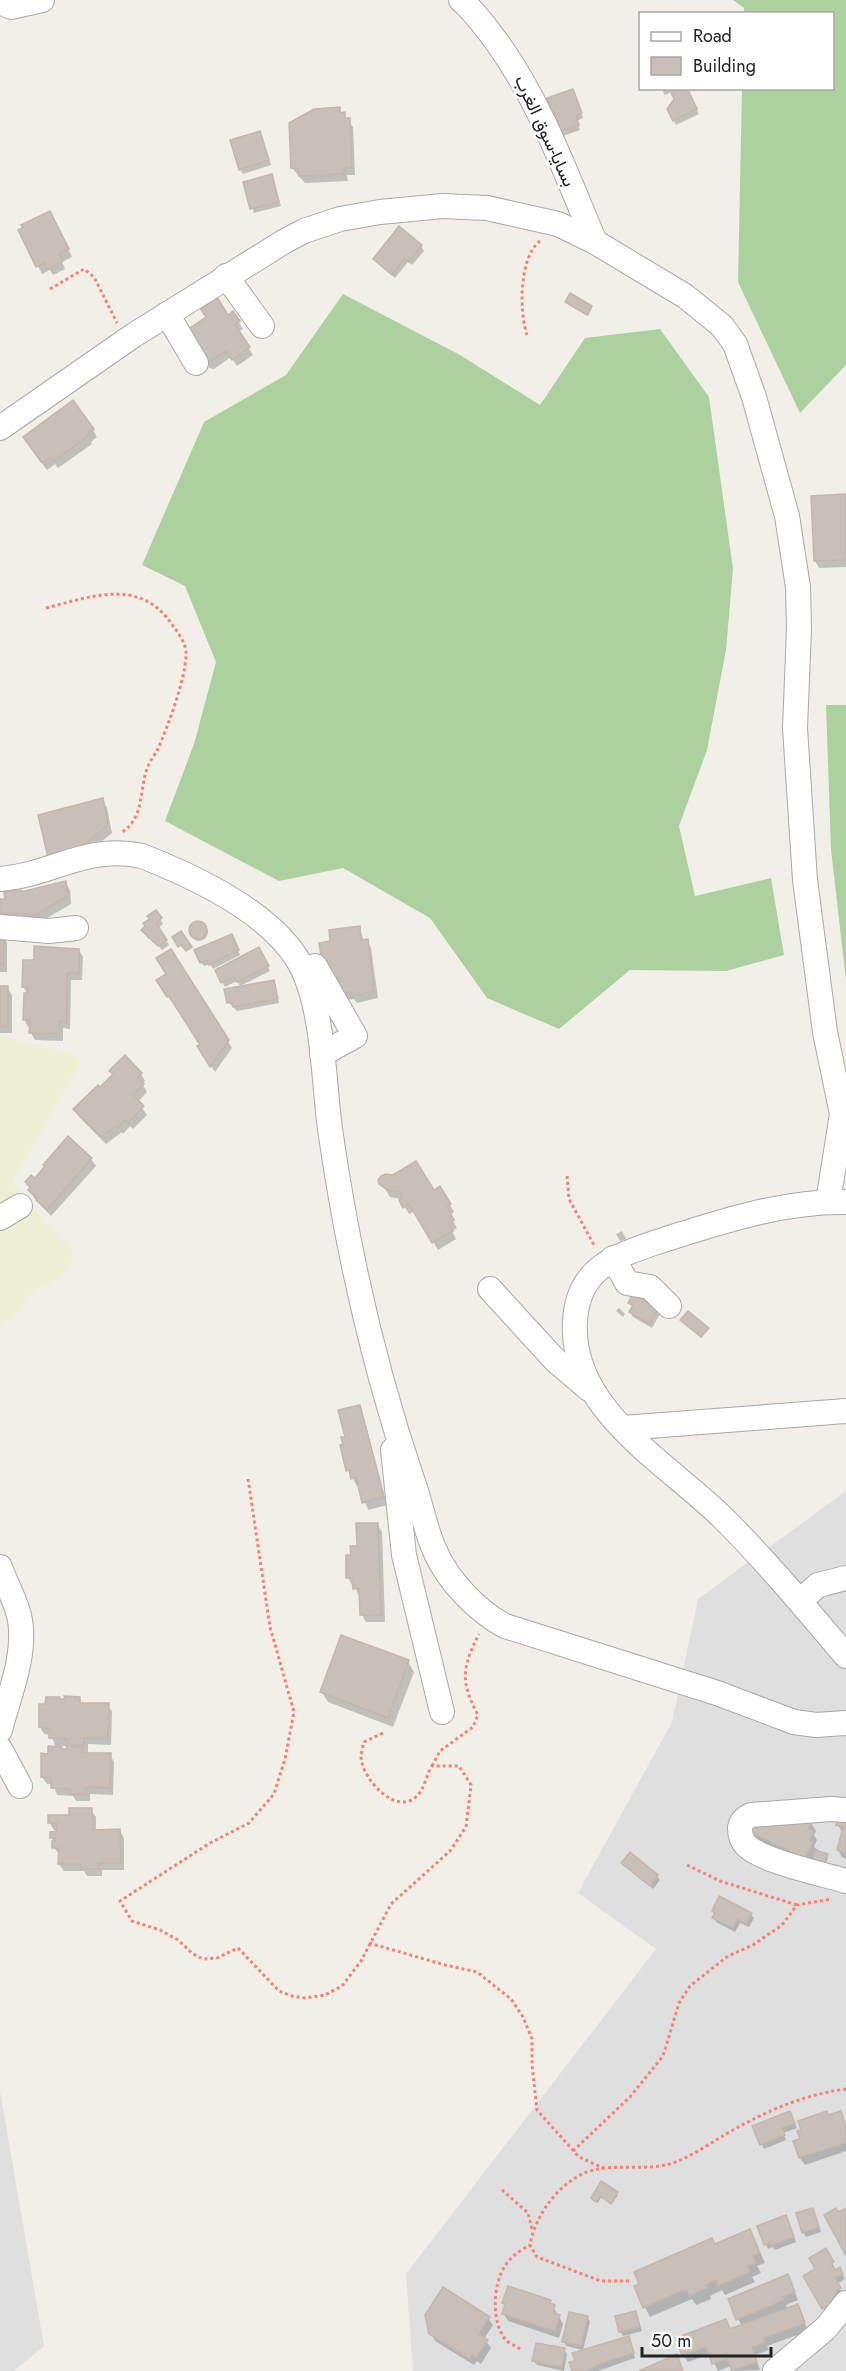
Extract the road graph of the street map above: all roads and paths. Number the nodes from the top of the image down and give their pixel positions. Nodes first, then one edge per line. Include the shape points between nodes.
1 (42, 0) edge
2 (461, 0) edge
3 (0, 2) edge
4 (545, 239) dead end
5 (595, 242) junction
6 (226, 276) junction
7 (50, 289) dead end
8 (167, 314) junction
9 (262, 326) dead end
10 (527, 335) dead end
11 (125, 341) junction
12 (196, 363) dead end
13 (0, 428) edge
14 (46, 608) dead end
15 (99, 853) junction
16 (0, 879) edge
17 (0, 927) edge
18 (76, 928) dead end
19 (315, 966) dead end
20 (322, 1054) junction
21 (844, 1116) edge
22 (567, 1176) dead end
23 (837, 1202) edge
24 (606, 1262) junction
25 (490, 1289) dead end
26 (669, 1306) dead end
27 (591, 1390) junction
28 (846, 1411) edge
29 (393, 1421) junction
30 (623, 1428) junction
31 (248, 1479) dead end
32 (0, 1567) edge
33 (846, 1578) edge
34 (800, 1601) junction
35 (489, 1617) junction
36 (846, 1656) edge
37 (442, 1712) dead end
38 (846, 1723) edge
39 (0, 1730) edge
40 (385, 1732) dead end
41 (0, 1749) edge
42 (432, 1766) junction
43 (20, 1786) dead end
44 (846, 1810) edge
45 (687, 1865) dead end
46 (842, 1890) edge
47 (797, 1905) junction
48 (369, 1943) junction
49 (846, 2089) edge
50 (573, 2151) junction
51 (603, 2169) junction
52 (502, 2190) dead end
53 (533, 2230) junction
54 (530, 2245) junction
55 (629, 2281) dead end
56 (846, 2303) edge
57 (520, 2349) dead end
58 (774, 2371) edge

1 - 3 street via 11,7
2 - 5 street, بسايا-سوق الغرب via 491,34 535,101
4 - 10 path via 534,246 526,267 522,302
5 - 6 street via 558,224 487,208 399,210 340,219 304,231
5 - 21 street via 685,296 722,326 735,344 787,516 798,587 795,728 805,880 825,1032
6 - 8 street
6 - 9 street
7 - 11 path via 84,269 94,277
8 - 11 street
8 - 12 street
11 - 13 street
14 - 15 path via 117,594 145,598 170,621 186,652 183,678 157,751 148,764 137,814 130,827
15 - 16 street
15 - 20 street via 130,853 159,862 250,911 287,944 303,972 320,1029
17 - 18 street via 49,931
19 - 20 street via 355,1036
20 - 29 street via 344,1217
21 - 23 street
22 - 24 path via 569,1199
23 - 24 street via 768,1210 675,1236
24 - 26 street via 627,1283 650,1287
24 - 27 street via 581,1294 576,1311 574,1330
25 - 27 street via 555,1360
27 - 30 street
28 - 30 street
29 - 35 street via 435,1552 456,1584
29 - 37 street via 404,1555
30 - 34 street via 724,1519
31 - 48 path via 270,1627 294,1712 285,1759 274,1794 249,1823 120,1900 132,1921 160,1930 203,1959 217,1958 238,1948 279,1991 292,1996 325,1995 342,1986
32 - 39 street via 20,1617 22,1636
33 - 34 street via 818,1585
34 - 36 street
35 - 38 street via 542,1639 794,1722
35 - 42 path via 464,1672 465,1688 478,1715 473,1726 440,1751
40 - 42 path via 364,1742 361,1756 364,1770 392,1800 405,1802 416,1797
41 - 43 street
42 - 48 path via 459,1766 471,1785 466,1827 450,1851 391,1904
44 - 46 street via 751,1815 740,1824 745,1845 758,1854
45 - 47 path via 720,1881
46 - 47 path
47 - 50 path via 782,1925 728,1956 690,1986 679,2003 663,2056 630,2097
48 - 50 path via 477,1972 511,1999 532,2039 537,2110
49 - 51 path via 821,2092 777,2107 678,2161 650,2168
50 - 51 path
51 - 53 path via 574,2178 539,2215
52 - 53 path via 528,2213
53 - 54 path
54 - 55 path via 537,2257 601,2281
54 - 57 path via 506,2264 495,2298 505,2339
56 - 58 street via 826,2328

